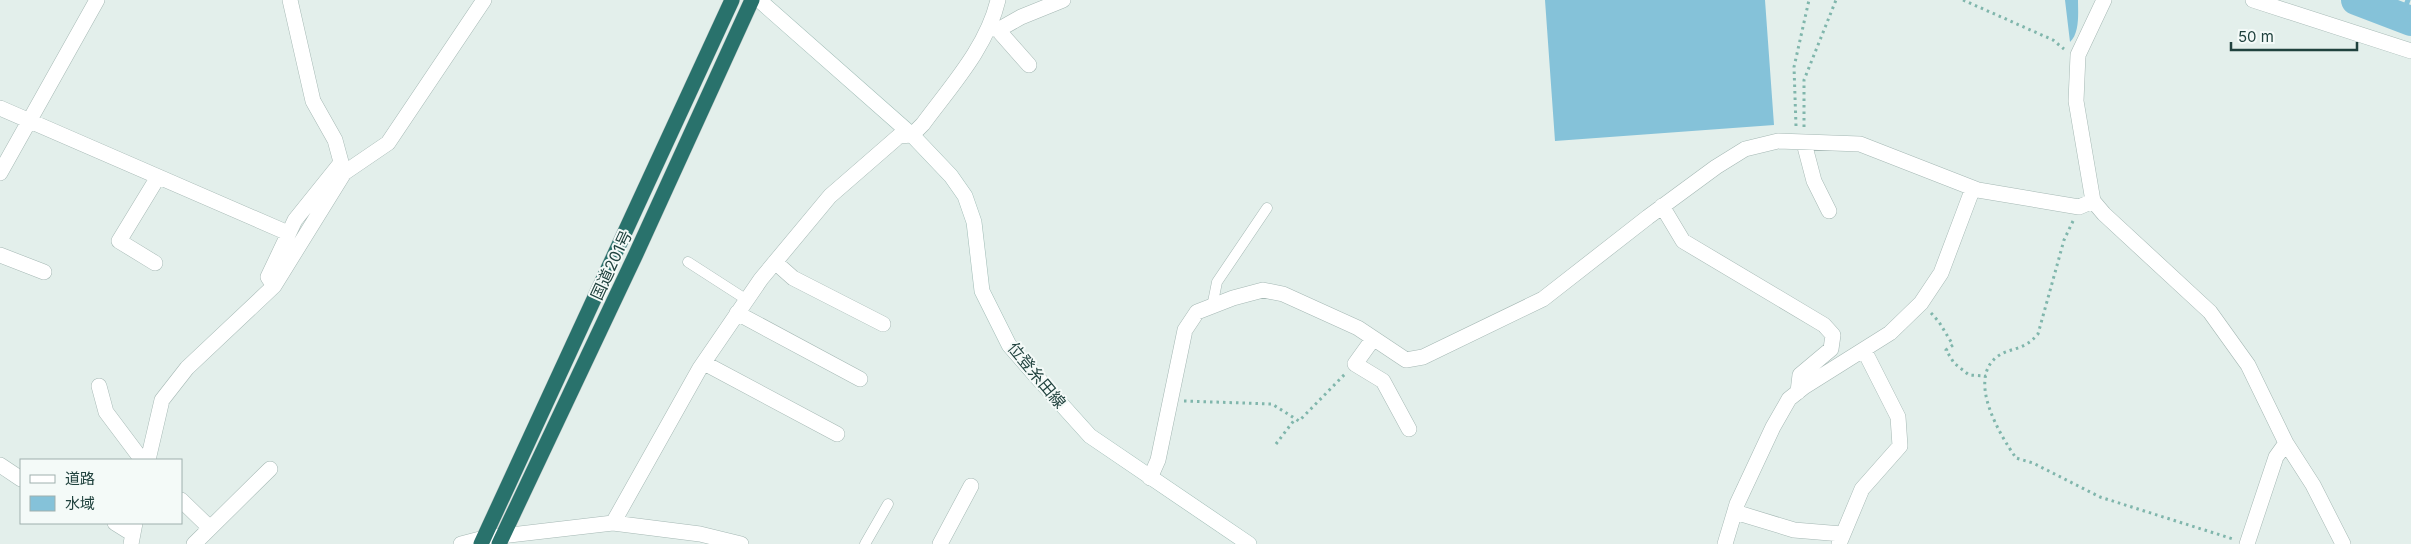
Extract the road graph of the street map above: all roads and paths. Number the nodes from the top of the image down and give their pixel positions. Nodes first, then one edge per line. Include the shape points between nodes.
1 (97, 0) edge
2 (290, 0) edge
3 (484, 0) edge
4 (732, 0) edge
5 (752, 0) edge
6 (759, 0) edge
7 (998, 0) edge
8 (1063, 0) edge
9 (1809, 0) edge
10 (1836, 0) edge
11 (1963, 0) edge
12 (2104, 0) edge
13 (2253, 0) edge
14 (994, 29) junction
15 (2411, 51) edge
16 (2078, 55) junction
17 (1029, 65) dead end
18 (0, 108) edge
19 (29, 120) junction
20 (912, 135) junction
21 (1801, 142) junction
22 (342, 169) junction
23 (0, 173) edge
24 (158, 177) junction
25 (1973, 188) junction
26 (2094, 201) junction
27 (1662, 206) junction
28 (2079, 207) junction
29 (1267, 208) dead end
30 (1829, 211) dead end
31 (288, 233) junction
32 (0, 255) edge
33 (688, 262) dead end
34 (775, 262) junction
35 (155, 263) dead end
36 (44, 272) dead end
37 (274, 286) junction
38 (747, 300) junction
39 (1921, 303) junction
40 (1212, 307) junction
41 (738, 313) junction
42 (883, 324) dead end
43 (1373, 339) junction
44 (1864, 350) junction
45 (704, 363) junction
46 (1355, 364) junction
47 (1986, 376) junction
48 (860, 378) dead end
49 (99, 386) dead end
50 (1798, 392) junction
51 (1171, 400) junction
52 (1295, 419) junction
53 (1409, 429) dead end
54 (837, 434) dead end
55 (2286, 443) junction
56 (1276, 444) dead end
57 (141, 459) edge
58 (148, 459) edge
59 (0, 465) edge
60 (270, 469) dead end
61 (20, 478) edge
62 (1150, 478) junction
63 (971, 486) dead end
64 (182, 501) edge
65 (888, 504) dead end
66 (1735, 512) junction
67 (613, 523) junction
68 (117, 524) edge
69 (210, 528) junction
70 (132, 533) edge
71 (1840, 539) edge
72 (500, 540) edge
73 (483, 541) edge
74 (194, 544) edge
75 (461, 544) edge
76 (741, 544) edge
77 (866, 544) edge
78 (940, 544) edge
79 (1249, 544) edge
80 (1725, 544) edge
81 (2247, 544) edge
82 (2343, 544) edge

1 - 19 street
2 - 22 street via 313,101 335,140
3 - 22 street via 388,144
4 - 73 highway, 国道201号
5 - 72 highway, 国道201号
6 - 20 street, 位登糸田線
7 - 14 street
8 - 14 street
9 - 21 path via 1794,66
10 - 21 path via 1804,80
11 - 16 path via 2053,40
12 - 16 street
13 - 15 street
14 - 17 street
14 - 20 street
16 - 26 street via 2076,101
18 - 19 street
19 - 23 street
19 - 24 street
20 - 34 street via 899,136 830,196
20 - 62 street, 位登糸田線 via 951,176 965,196 974,222 982,291 1009,345 1090,436
21 - 25 street via 1860,144
21 - 27 street via 1778,141 1745,149
21 - 30 street via 1814,181
22 - 31 street via 295,220
22 - 37 street
24 - 31 street
24 - 35 street via 119,241
25 - 28 street
25 - 39 street via 1941,273
26 - 28 street
26 - 55 street via 2210,312 2248,365
27 - 43 street via 1543,299 1423,357 1406,360
27 - 50 street via 1683,241 1824,325 1833,335 1832,349 1800,375
28 - 47 path via 2064,240 2038,334 2032,341 1998,356
29 - 40 lane via 1218,282
31 - 37 street via 268,277
32 - 36 street
33 - 38 lane
34 - 38 street
34 - 42 street via 793,278
37 - 58 street via 187,368 162,400
38 - 41 street
39 - 44 street via 1890,333
39 - 47 path via 1953,344 1946,350 1954,363 1969,375
40 - 43 street via 1263,290 1283,294 1358,328
40 - 51 street via 1198,312 1185,330
41 - 45 street
41 - 48 street
43 - 46 street
44 - 50 street
44 - 71 street via 1895,411 1900,446 1862,489
45 - 54 street
45 - 67 street
46 - 52 path via 1299,421
46 - 53 street via 1383,381
47 - 81 path via 1983,383 1991,413 2016,458 2033,463 2100,497
49 - 57 street via 106,412
50 - 66 street via 1789,399 1773,427
51 - 52 path via 1272,404
51 - 62 street via 1158,460
52 - 56 path
55 - 81 street via 2276,457
55 - 82 street
59 - 61 street
60 - 69 street
62 - 79 street, 位登糸田線
63 - 78 street
64 - 69 street
65 - 77 lane
66 - 71 street via 1794,530
66 - 80 street
67 - 72 street
67 - 76 street via 700,534
68 - 70 street
69 - 74 street
72 - 73 street
73 - 75 street

